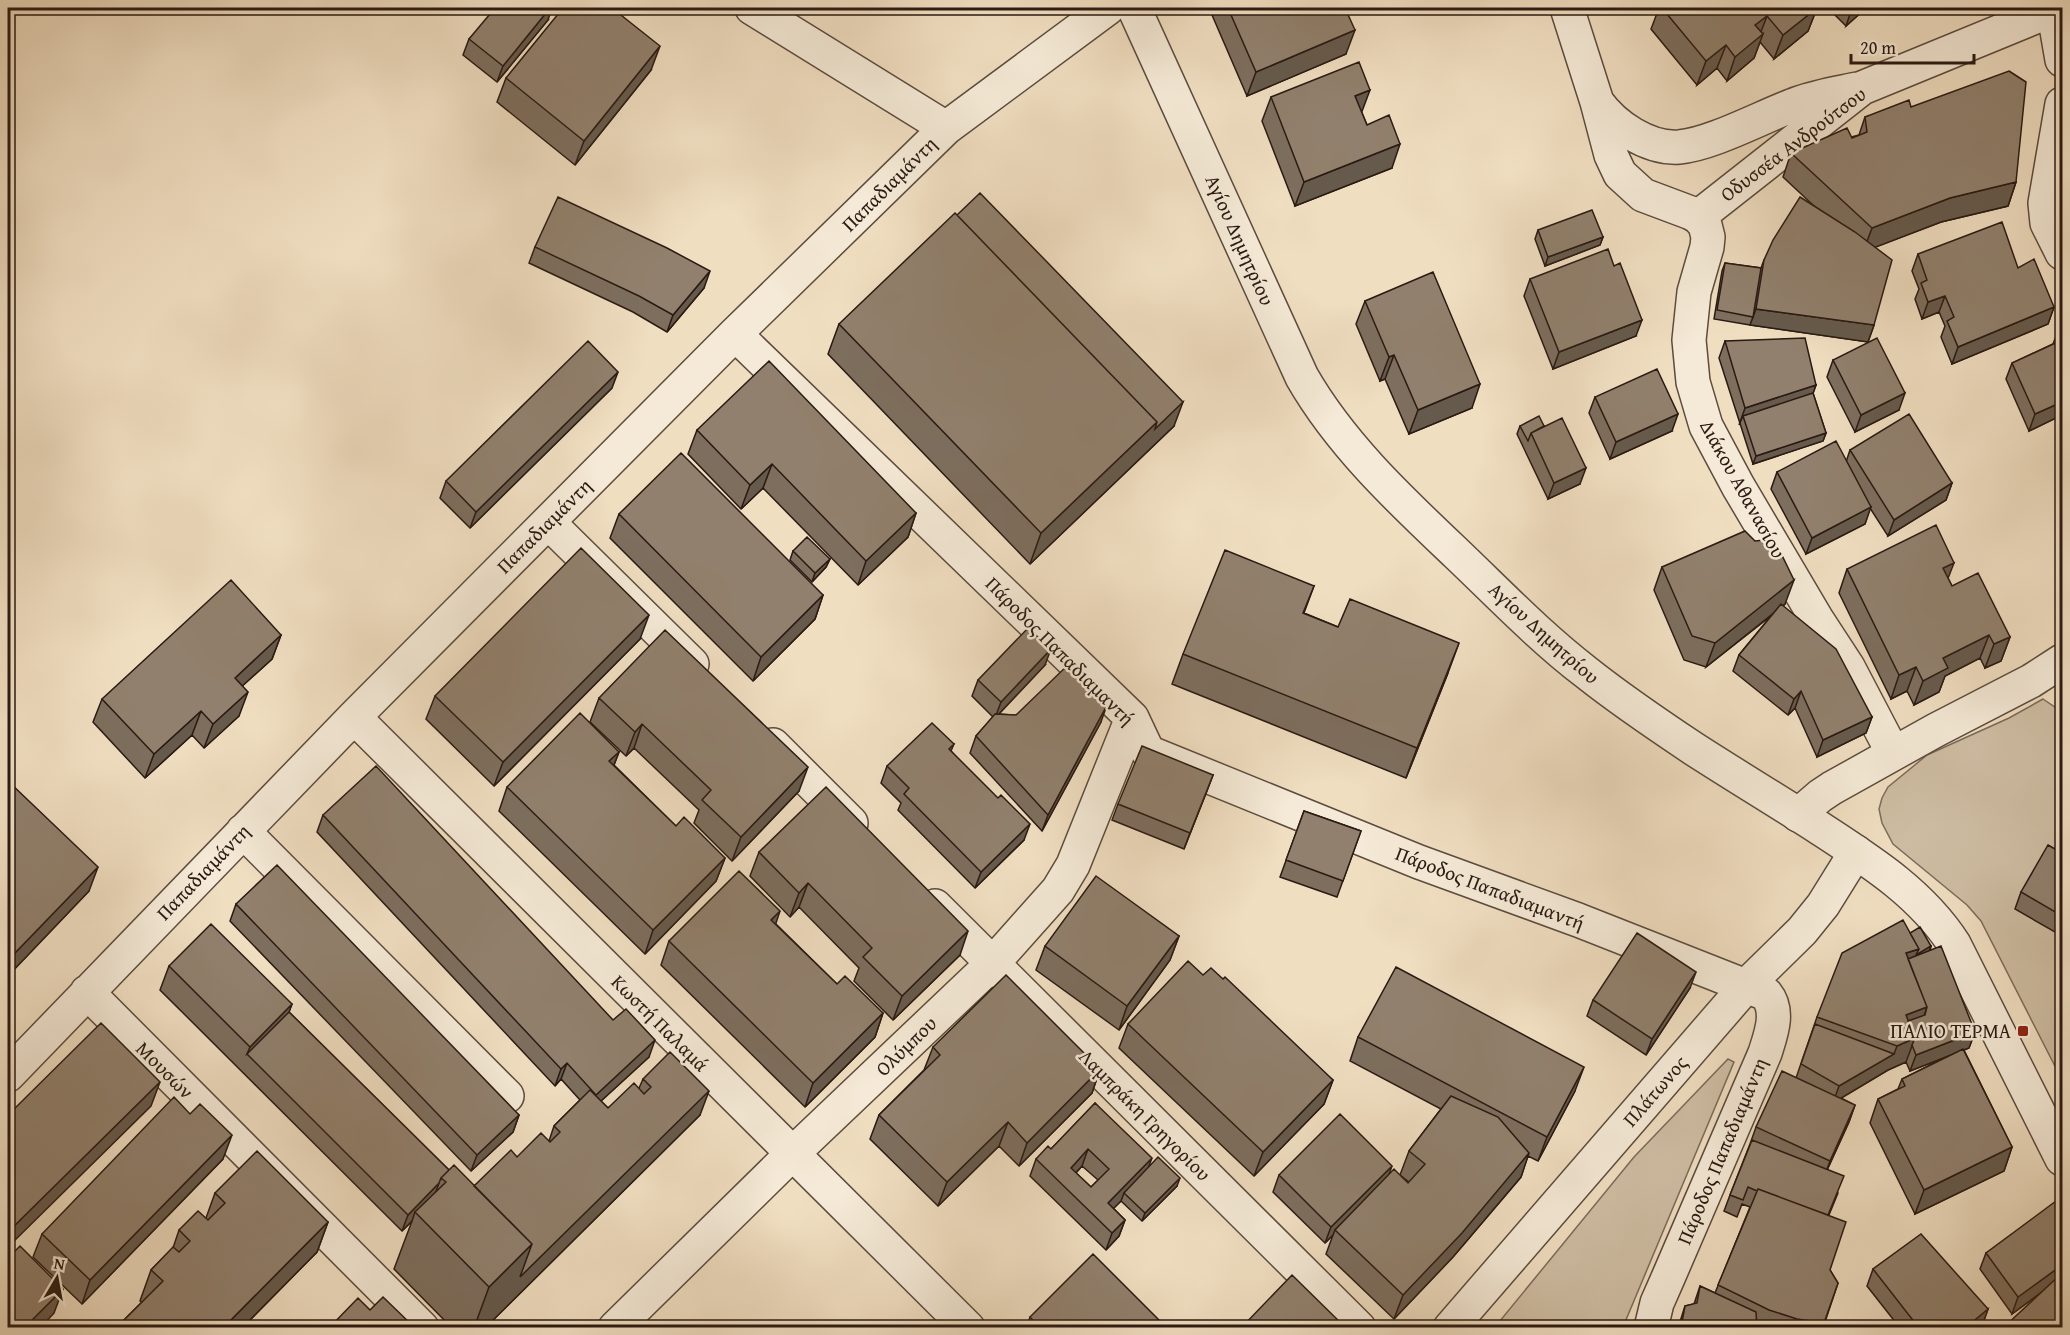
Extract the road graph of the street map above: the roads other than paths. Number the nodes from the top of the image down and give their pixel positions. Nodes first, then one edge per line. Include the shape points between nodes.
1 (752, 8) edge
2 (1108, 8) edge
3 (1134, 8) edge
4 (1567, 8) edge
5 (2055, 8) edge
6 (2062, 60) edge
7 (1862, 88) junction
8 (1597, 102) junction
9 (2062, 104) edge
10 (946, 128) junction
11 (1698, 217) junction
12 (2062, 253) edge
13 (735, 334) junction
14 (548, 522) junction
15 (2062, 661) edge
16 (716, 688) edge
17 (354, 717) junction
18 (1132, 718) junction
19 (750, 722) edge
20 (1893, 753) junction
21 (1798, 815) junction
22 (243, 831) junction
23 (875, 847) edge
24 (1856, 852) junction
25 (917, 888) edge
26 (993, 963) junction
27 (1746, 986) junction
28 (87, 992) junction
29 (8, 1075) edge
30 (507, 1096) dead end
31 (792, 1154) junction
32 (2062, 1160) edge
33 (958, 1324) edge
34 (422, 1328) edge
35 (615, 1328) edge
36 (1359, 1328) edge
37 (1450, 1328) edge
38 (1651, 1328) edge

1 - 10 street
2 - 10 street, Παπαδιαμάντη
3 - 21 street, Αγίου Δημητρίου via 1302,377 1354,450 1442,540 1586,673 1673,735
4 - 8 street
5 - 6 street
5 - 7 street, Οδυσσέα Ανδρούτσου
7 - 8 street via 1801,102 1681,147 1666,146 1634,134 1615,122
7 - 11 street, Οδυσσέα Ανδρούτσου
8 - 11 street via 1611,155 1626,181 1643,195
9 - 12 street via 2045,202 2047,223
10 - 13 street, Παπαδιαμάντη
11 - 20 street, Διάκου Αθανασίου via 1707,228 1708,242 1694,292 1689,340 1693,382 1706,426 1848,667
13 - 14 street, Παπαδιαμάντη
13 - 18 street, Πάροδος Παπαδιαμαντή
14 - 16 street
14 - 17 street, Παπαδιαμάντη
15 - 20 street
17 - 22 street, Παπαδιαμάντη
17 - 31 street, Κωστή Παλαμά
18 - 26 street, Ολύμπου via 1068,876
18 - 27 street, Πάροδος Παπαδιαμαντή via 1148,752 1163,759 1419,862
19 - 23 street
20 - 21 street via 1832,788
21 - 24 street, Αγίου Δημητρίου
22 - 28 street, Παπαδιαμάντη
22 - 30 street
24 - 27 street, Πλάτωνος via 1802,932
24 - 32 street, Αγίου Δημητρίου via 1913,896 1942,925
25 - 26 street, Λαμπράκη Γρηγορίου
26 - 31 street, Ολύμπου
26 - 36 street, Λαμπράκη Γρηγορίου
27 - 37 street, Πλάτωνος
27 - 38 street, Πάροδος Παπαδιαμάντη via 1766,994 1772,1001 1770,1036 1657,1303
28 - 29 street, Παπαδιαμάντη
28 - 34 street, Μουσών
31 - 33 street, Κωστή Παλαμά
31 - 35 street, Ολύμπου

